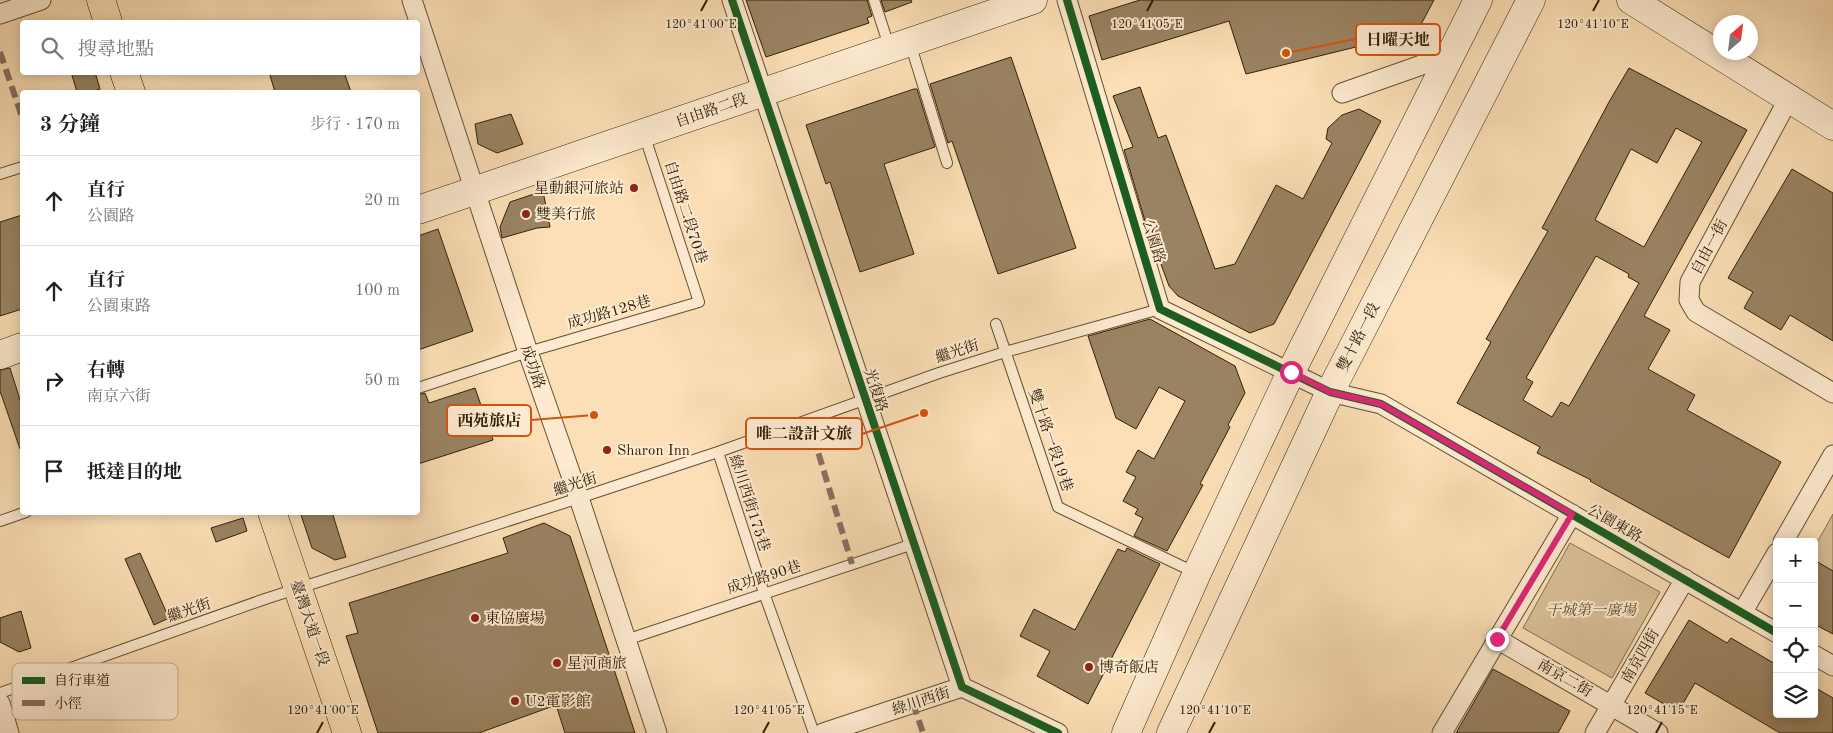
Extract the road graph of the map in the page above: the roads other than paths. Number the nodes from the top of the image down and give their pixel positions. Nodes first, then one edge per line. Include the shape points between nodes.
1 (41, 0) edge
2 (100, 0) edge
3 (412, 0) edge
4 (732, 0) edge
5 (874, 0) edge
6 (1032, 0) edge
7 (1067, 0) edge
8 (1478, 0) edge
9 (1531, 0) edge
10 (1631, 0) edge
11 (0, 14) edge
12 (107, 20) edge
13 (419, 20) edge
14 (420, 24) edge
15 (900, 45) junction
16 (1450, 55) junction
17 (125, 75) edge
18 (130, 90) edge
19 (763, 92) junction
20 (1342, 92) dead end
21 (1789, 98) junction
22 (1833, 126) edge
23 (644, 133) junction
24 (947, 163) dead end
25 (20, 168) edge
26 (0, 174) edge
27 (476, 190) junction
28 (420, 209) edge
29 (699, 302) joint
30 (1160, 309) junction
31 (996, 324) dead end
32 (20, 348) edge
33 (528, 352) junction
34 (1005, 352) junction
35 (0, 355) edge
36 (1291, 372) junction
37 (420, 387) edge
38 (1330, 392) junction
39 (1833, 393) edge
40 (865, 400) junction
41 (718, 452) junction
42 (1833, 455) edge
43 (579, 498) junction
44 (20, 514) edge
45 (1572, 514) junction
46 (273, 515) edge
47 (0, 521) edge
48 (1785, 538) edge
49 (913, 544) junction
50 (1773, 560) edge
51 (1197, 573) junction
52 (1685, 579) junction
53 (299, 589) junction
54 (764, 593) junction
55 (1742, 613) junction
56 (1773, 631) edge
57 (1497, 639) junction
58 (626, 640) junction
59 (1818, 657) edge
60 (83, 663) edge
61 (1833, 666) edge
62 (962, 687) junction
63 (12, 688) edge
64 (0, 692) edge
65 (0, 703) edge
66 (1612, 705) junction
67 (9, 733) edge
68 (346, 733) edge
69 (657, 733) edge
70 (814, 733) edge
71 (822, 733) edge
72 (1058, 733) edge
73 (1126, 733) edge
74 (1171, 733) edge
75 (1442, 733) edge
76 (1595, 733) edge
77 (1658, 733) edge

1 - 11 street
2 - 12 main road
3 - 13 street, 成功路
4 - 19 street, 光復路
5 - 15 lane
6 - 15 main road, 自由路二段
7 - 30 street, 公園路
8 - 16 main road
9 - 38 main road, 雙十路一段
10 - 21 main road
14 - 27 street, 成功路
15 - 19 main road, 自由路二段
15 - 24 lane
16 - 20 street
16 - 36 main road
17 - 18 main road
19 - 23 main road, 自由路二段
19 - 40 street, 光復路
21 - 22 main road
21 - 39 street, 自由一街 via 1690,282 1689,300 1696,312
23 - 27 main road, 自由路二段
23 - 29 lane, 自由路二段70巷
25 - 26 lane
27 - 28 main road, 自由路二段
27 - 33 street, 成功路
29 - 33 lane, 成功路128巷
30 - 34 lane, 繼光街
30 - 36 street
31 - 34 lane, 雙十路一段19巷
32 - 35 main road
33 - 37 lane, 成功路128巷
33 - 43 street, 成功路
34 - 40 lane, 繼光街
34 - 51 lane, 雙十路一段19巷 via 1058,506
36 - 38 street
36 - 51 main road
38 - 45 street, 公園東路 via 1381,404
38 - 74 main road, 雙十路一段
40 - 41 lane, 繼光街
40 - 49 street, 光復路
41 - 43 lane, 繼光街
41 - 54 lane, 綠川西街175巷
42 - 48 street
43 - 53 lane, 繼光街
43 - 58 street, 成功路
44 - 47 lane
45 - 52 street, 公園東路
45 - 57 street
46 - 53 main road, 臺灣大道一段
49 - 54 lane, 成功路90巷
49 - 62 street, 光復路
50 - 55 street
51 - 73 main road
52 - 55 street, 公園東路
52 - 66 street, 南京四街
53 - 60 lane, 繼光街
53 - 68 main road, 臺灣大道一段
54 - 58 lane, 成功路90巷
54 - 70 lane, 綠川西街175巷
55 - 56 street, 公園東路
57 - 66 street, 南京二街
57 - 75 street
58 - 69 street, 成功路
59 - 61 street
62 - 71 street, 綠川西街
62 - 72 street
63 - 64 lane, 繼光街
65 - 67 street
66 - 76 street, 南京四街
66 - 77 street, 南京二街

